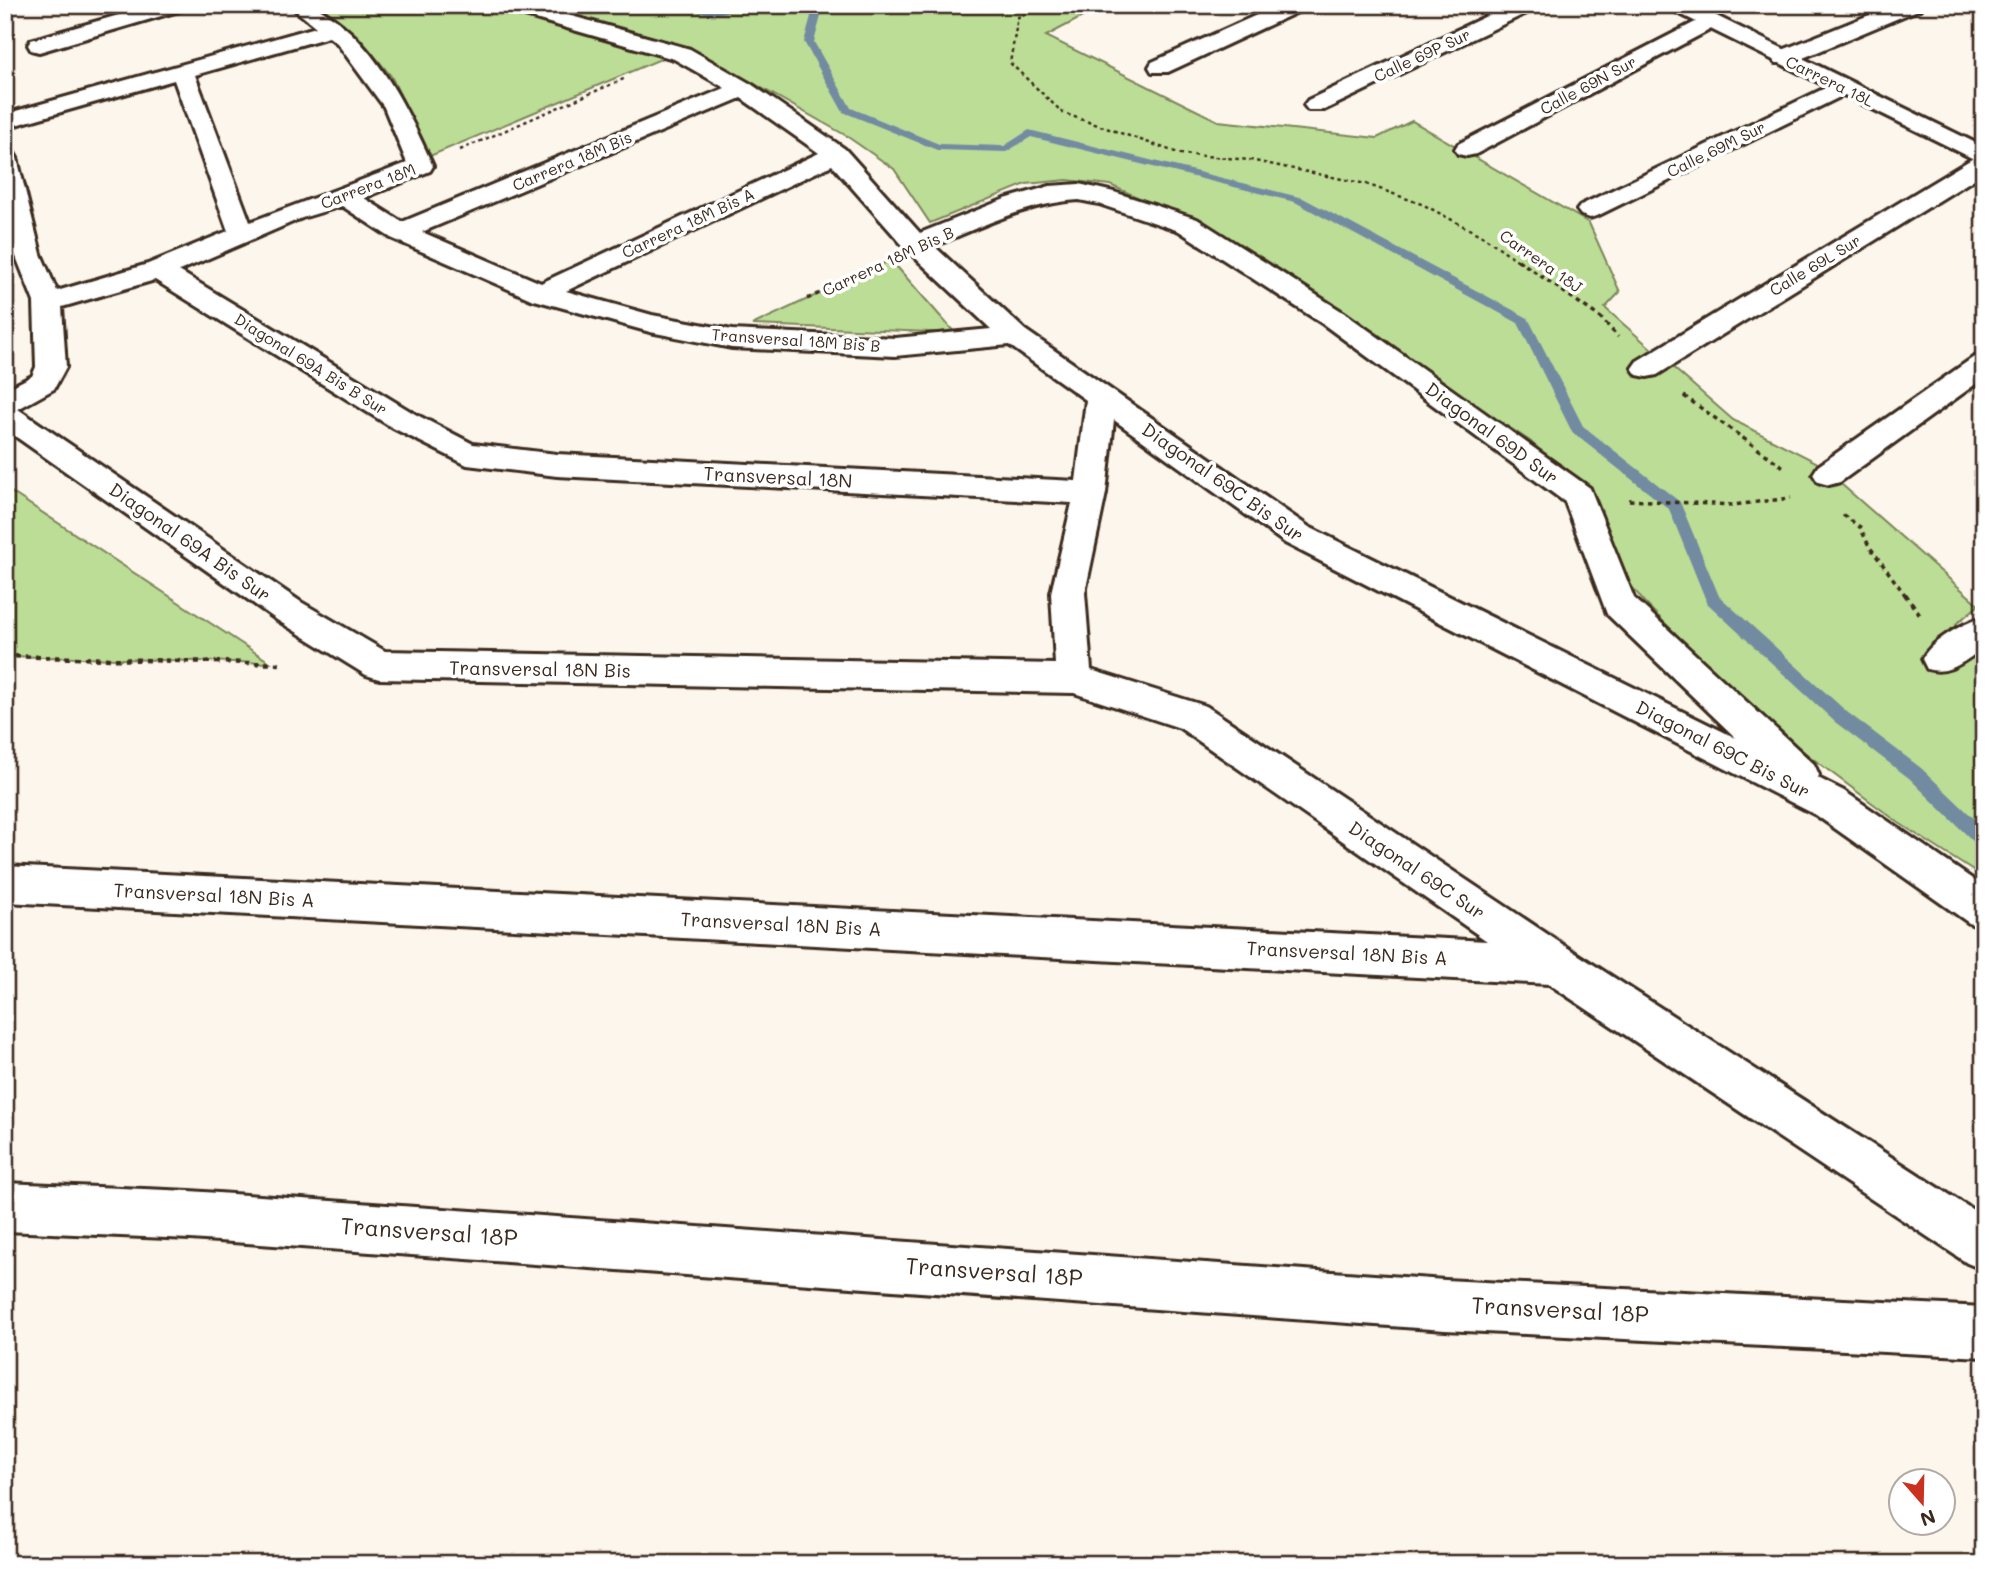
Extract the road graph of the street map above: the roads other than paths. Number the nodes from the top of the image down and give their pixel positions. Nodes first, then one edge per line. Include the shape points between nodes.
1 (177, 5) edge
2 (299, 5) edge
3 (508, 5) edge
4 (1297, 5) edge
5 (1528, 5) edge
6 (1677, 5) edge
7 (1913, 5) edge
8 (1709, 21) junction
9 (332, 29) junction
10 (39, 45) dead end
11 (1783, 58) junction
12 (1160, 67) dead end
13 (182, 70) junction
14 (1842, 87) junction
15 (743, 89) junction
16 (1316, 106) dead end
17 (5, 121) edge
18 (1467, 149) dead end
19 (836, 154) junction
20 (5, 158) edge
21 (1984, 159) edge
22 (1050, 194) joint
23 (345, 197) junction
24 (1590, 210) dead end
25 (400, 232) junction
26 (242, 234) junction
27 (916, 244) junction
28 (16, 257) edge
29 (158, 270) junction
30 (541, 293) junction
31 (48, 302) junction
32 (1015, 336) junction
33 (1984, 364) edge
34 (1647, 368) road end
35 (1101, 397) junction
36 (5, 403) edge
37 (5, 414) edge
38 (467, 454) joint
39 (1820, 483) road end
40 (1090, 493) junction
41 (1984, 630) edge
42 (1940, 659) road end
43 (379, 665) joint
44 (1074, 679) junction
45 (1830, 803) junction
46 (5, 884) edge
47 (1984, 910) edge
48 (1556, 964) junction
49 (5, 1207) edge
50 (1984, 1246) edge
51 (1984, 1332) edge

1 - 10 street
2 - 9 street
3 - 15 street, Diagonal 69C Bis Sur via 682,54
4 - 12 street
5 - 16 street, Calle 69P Sur
6 - 8 street, Carrera 18L
7 - 11 street
8 - 11 street, Carrera 18L
8 - 18 street, Calle 69N Sur
9 - 13 street
9 - 23 street, Carrera 18M via 345,38 395,106 421,166
11 - 14 street, Carrera 18L
13 - 17 street
13 - 26 street
14 - 21 street, Carrera 18L
14 - 24 street, Calle 69M Sur
15 - 19 street, Diagonal 69C Bis Sur
15 - 25 street, Carrera 18M Bis
19 - 27 street, Diagonal 69C Bis Sur
19 - 30 street, Carrera 18M Bis A
20 - 28 street
21 - 34 street, Calle 69L Sur
22 - 27 street, Carrera 18M Bis B
22 - 45 street, Diagonal 69D Sur via 1079,192 1105,197 1188,225 1333,318 1579,496 1619,605
23 - 25 street, Transversal 18M Bis B
23 - 26 street, Carrera 18M
25 - 30 street, Transversal 18M Bis B
26 - 29 street, Carrera 18M
27 - 32 street, Diagonal 69C Bis Sur
28 - 31 street
29 - 31 street, Carrera 18M
29 - 38 street, Diagonal 69A Bis B Sur via 404,421
30 - 32 street, Transversal 18M Bis B via 650,323 732,339 895,347
31 - 36 street via 51,367 44,382
32 - 35 street, Diagonal 69C Bis Sur
33 - 39 street
35 - 40 street
35 - 45 street, Diagonal 69C Bis Sur via 1297,536
37 - 43 street, Diagonal 69A Bis Sur via 289,611
38 - 40 street, Transversal 18N via 557,465
40 - 44 street via 1068,593
41 - 42 street
43 - 44 street, Transversal 18N Bis
44 - 48 street, Diagonal 69C Sur via 1193,717
45 - 47 street, Diagonal 69C Bis Sur
46 - 48 street, Transversal 18N Bis A
48 - 50 street, Diagonal 69C Sur
49 - 51 street, Transversal 18P via 190,1214 1445,1305

